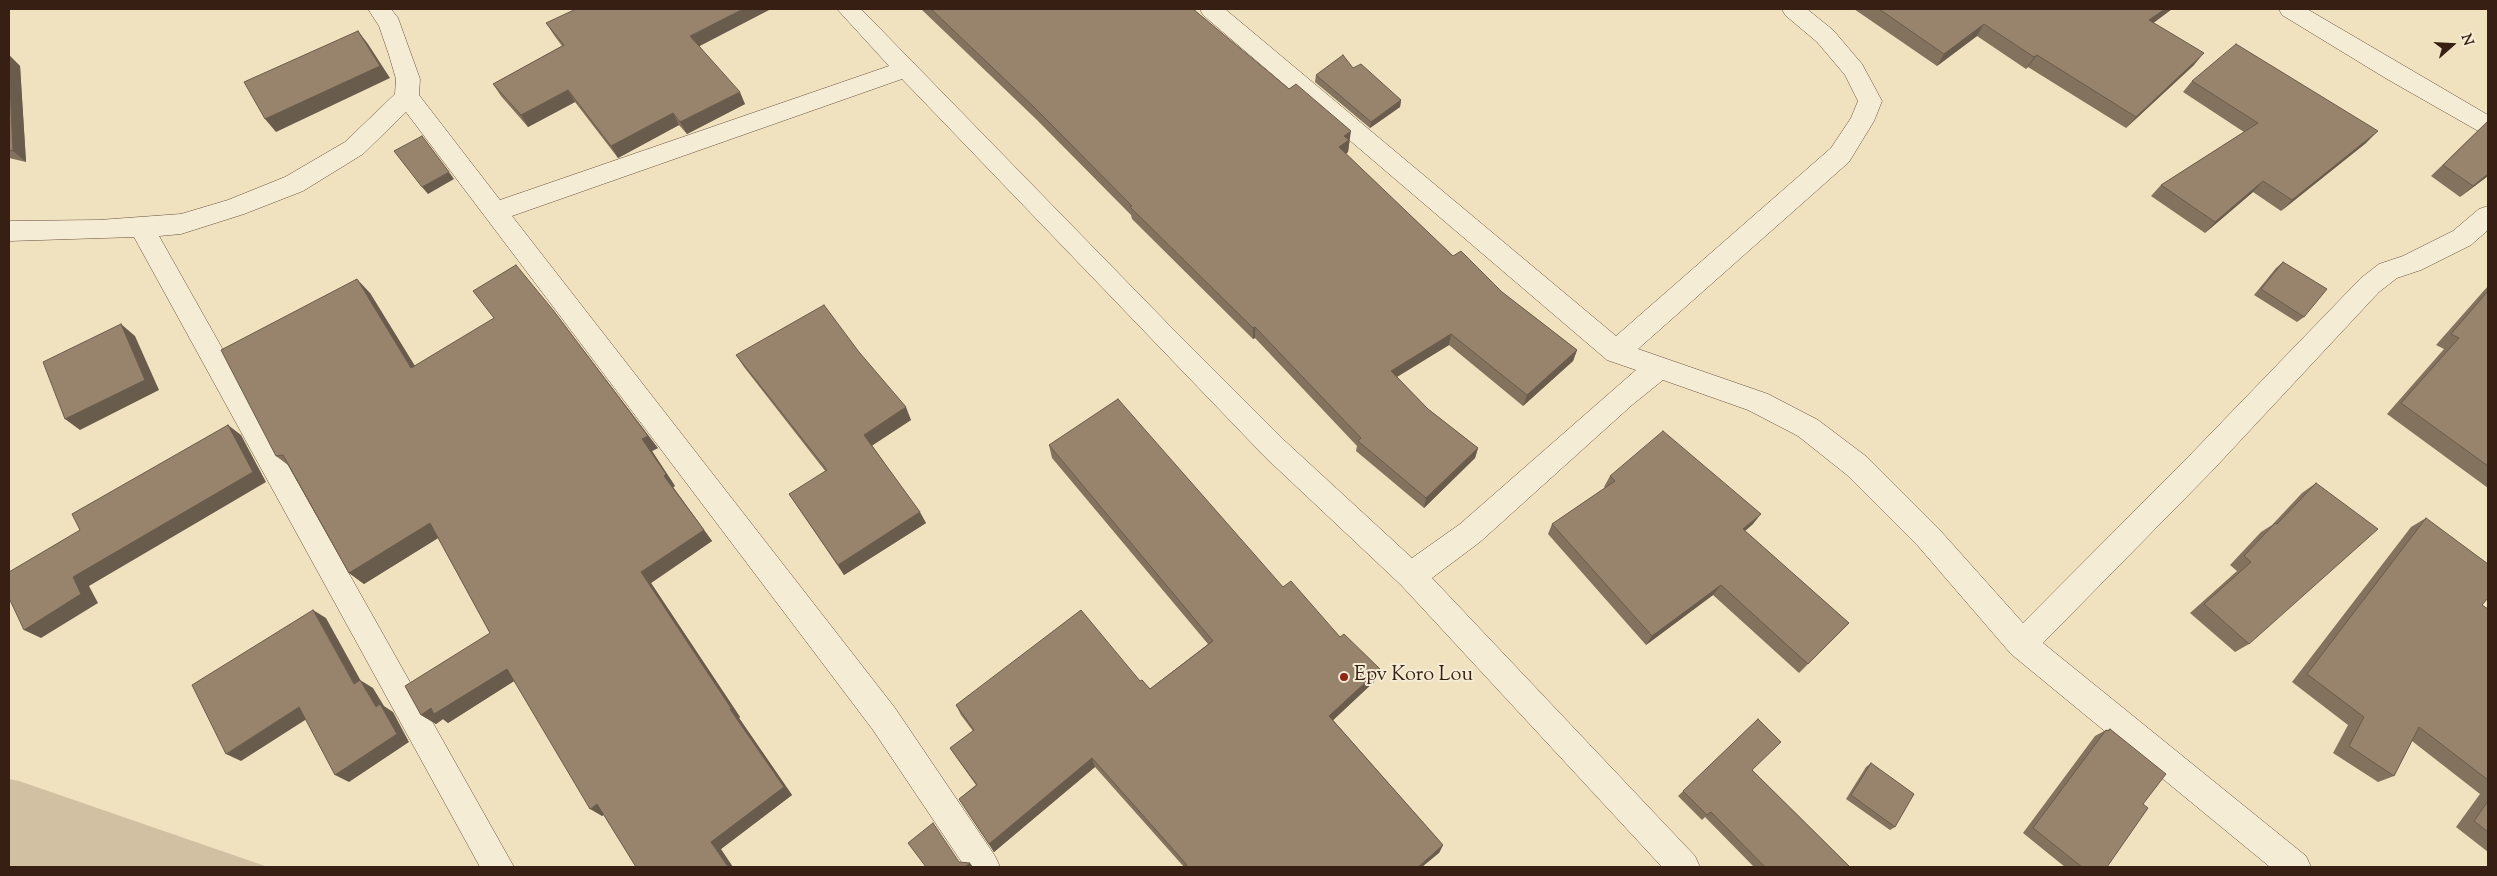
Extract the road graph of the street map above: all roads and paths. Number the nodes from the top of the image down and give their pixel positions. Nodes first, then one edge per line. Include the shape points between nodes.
1 (379, 9) edge
2 (848, 9) edge
3 (1212, 9) edge
4 (1794, 9) edge
5 (2290, 9) edge
6 (906, 68) junction
7 (407, 97) junction
8 (2488, 126) edge
9 (495, 212) junction
10 (2488, 216) edge
11 (141, 227) junction
12 (9, 231) edge
13 (1616, 352) junction
14 (1660, 367) junction
15 (1411, 576) junction
16 (2022, 644) junction
17 (498, 867) edge
18 (984, 867) edge
19 (1684, 867) edge
20 (2295, 867) edge

1 - 7 street via 390,24 401,56 408,79
2 - 6 street
3 - 13 street
4 - 13 street via 1826,36 1854,70 1870,101 1862,121 1840,155
5 - 8 street
6 - 9 street
6 - 15 street via 1262,435
7 - 9 street
7 - 11 street via 354,148 294,184 181,224
9 - 18 street via 884,719
10 - 16 street via 2462,238 2388,271 2370,285 2202,462
11 - 12 street
11 - 17 street
13 - 14 street
14 - 15 street via 1470,533
14 - 16 street via 1758,402 1808,428 1857,466 1928,537
15 - 19 street
16 - 20 street

